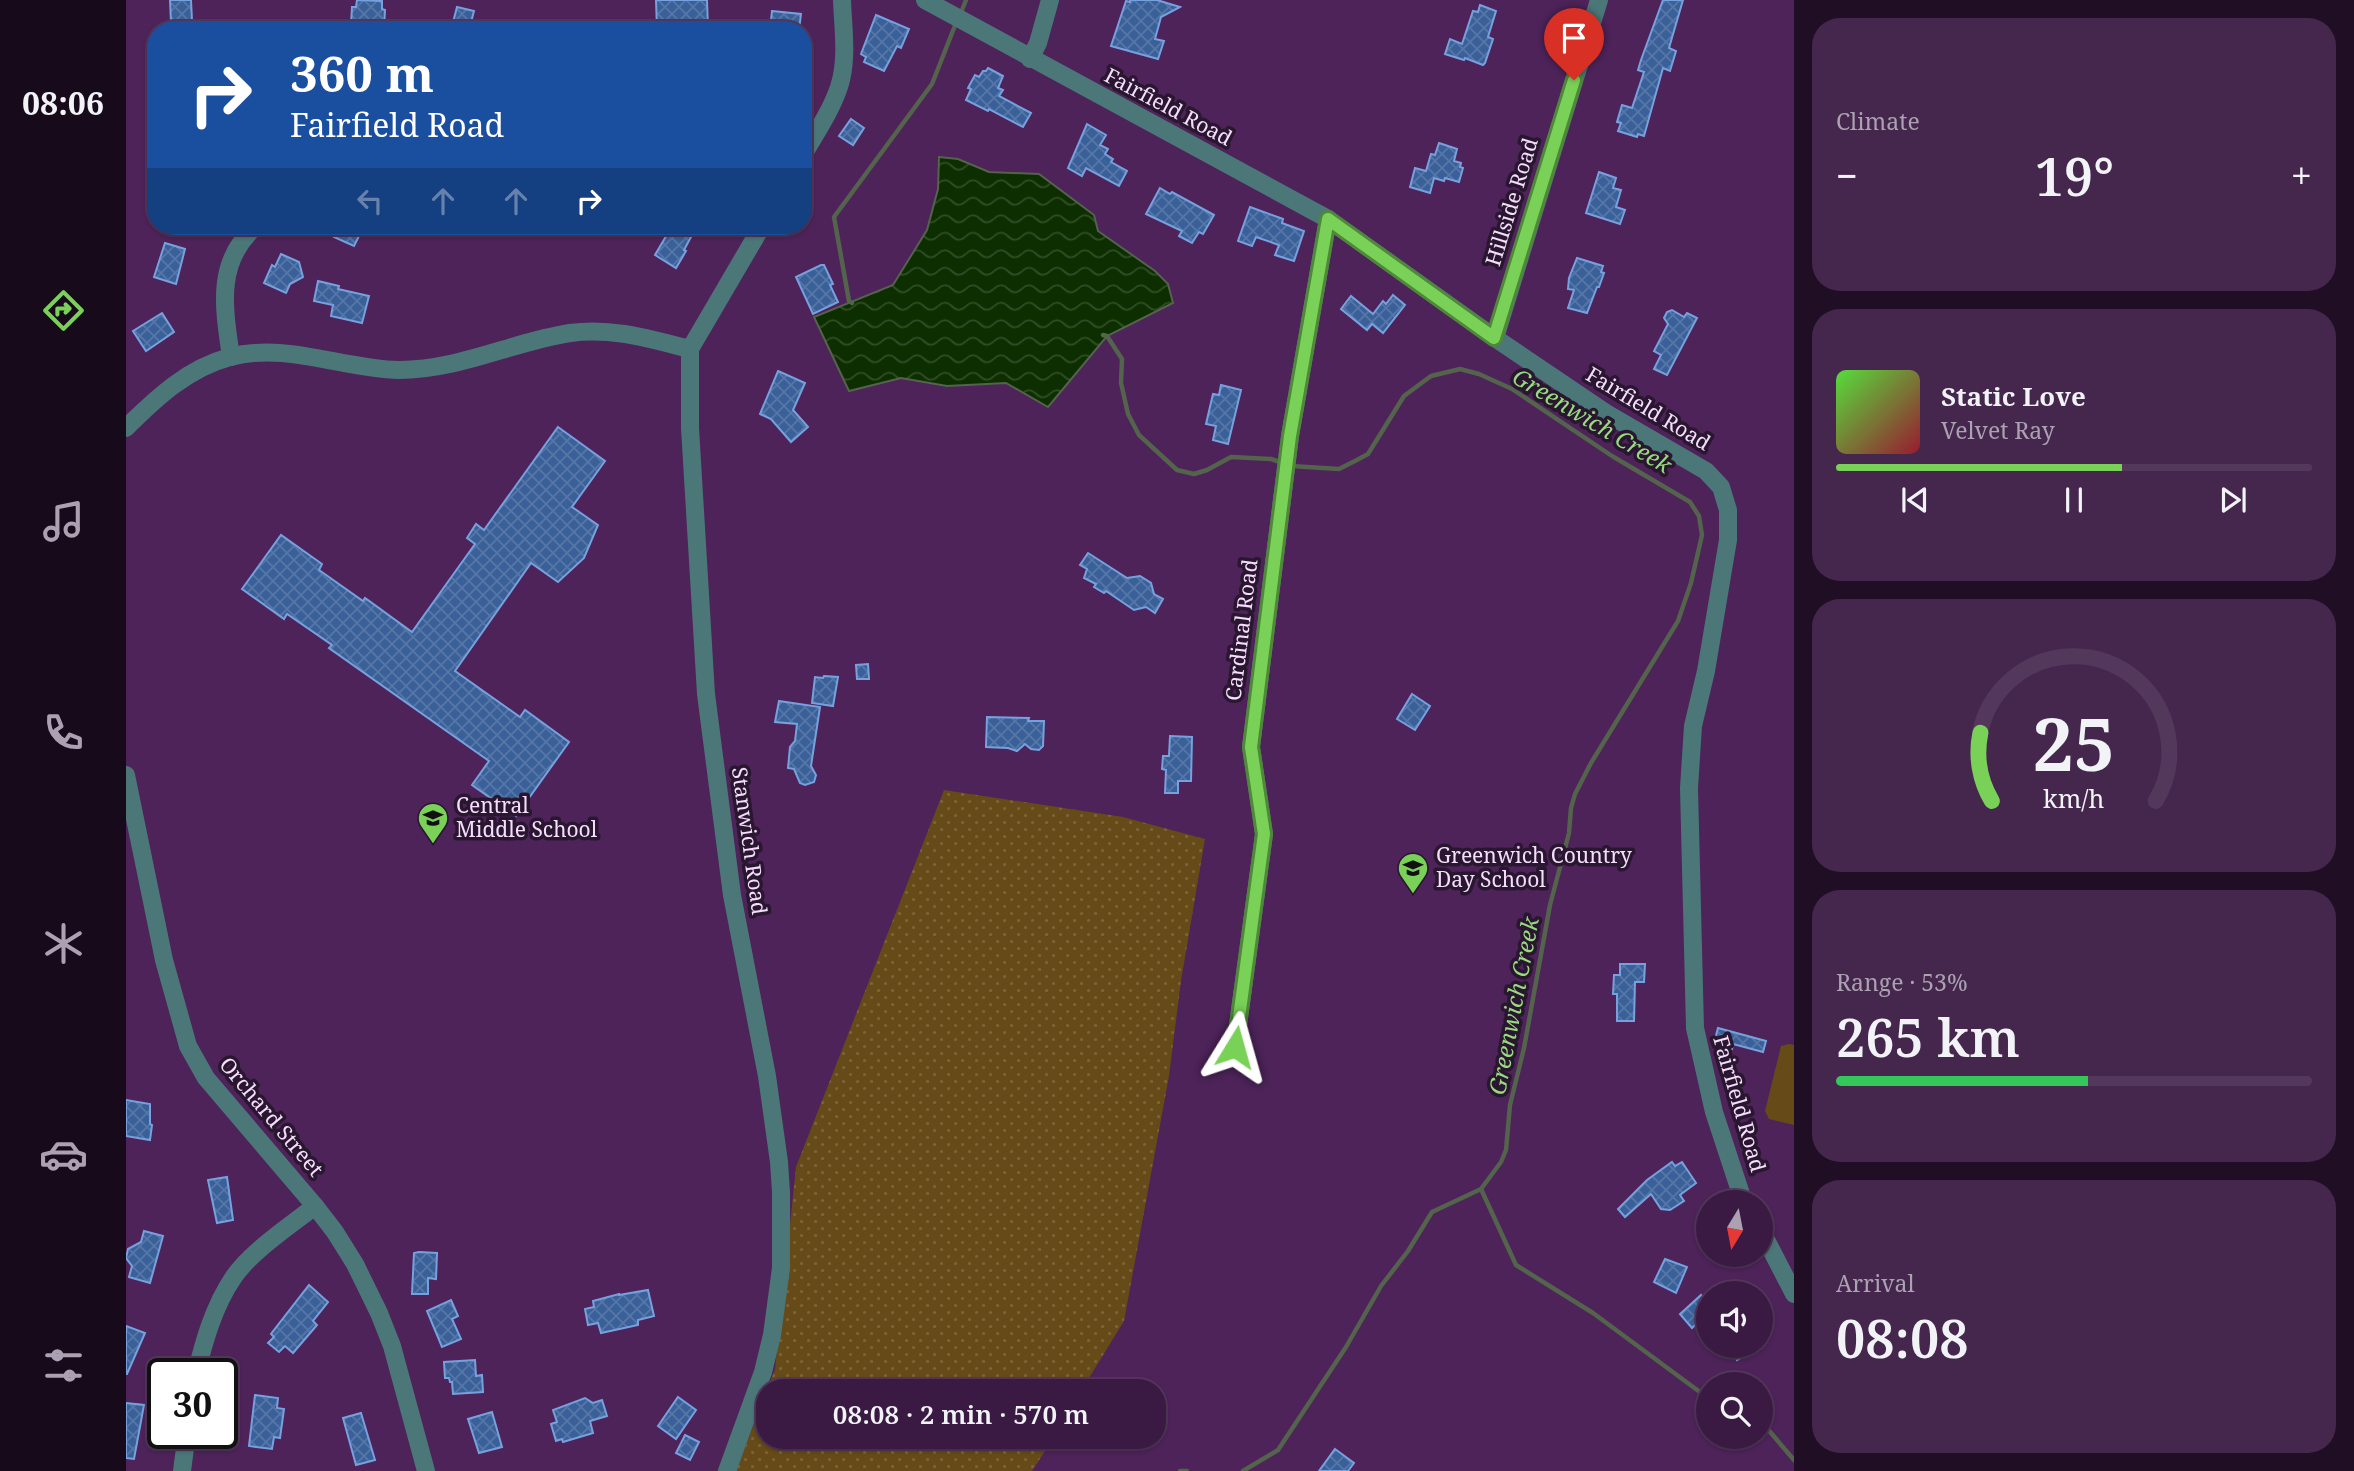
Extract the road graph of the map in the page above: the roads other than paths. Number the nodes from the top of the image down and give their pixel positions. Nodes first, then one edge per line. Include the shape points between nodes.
1 (842, 0) edge
2 (925, 0) edge
3 (1050, 0) edge
4 (1599, 0) edge
5 (1030, 59) junction
6 (812, 139) edge
7 (1328, 219) junction
8 (245, 235) edge
9 (757, 235) edge
10 (1494, 338) junction
11 (690, 349) junction
12 (231, 357) junction
13 (126, 428) edge
14 (126, 775) edge
15 (1235, 1047) dead end
16 (1740, 1190) edge
17 (315, 1206) junction
18 (1773, 1253) edge
19 (1794, 1294) edge
20 (201, 1358) edge
21 (185, 1449) edge
22 (182, 1471) edge
23 (426, 1471) edge
24 (727, 1471) edge

1 - 6 street via 840,86
2 - 5 street, Fairfield Road
3 - 5 street
4 - 10 street, Hillside Road
5 - 7 street, Fairfield Road
7 - 10 street, Fairfield Road
7 - 15 street, Cardinal Road via 1286,463 1251,747 1264,834
8 - 12 street via 230,261 226,280
9 - 11 street
10 - 16 street, Fairfield Road via 1606,413 1706,471 1721,487 1728,510 1728,540 1693,726 1689,788 1695,1028 1714,1112
11 - 12 street via 634,335 595,332 548,337 423,369 372,368 289,354
11 - 24 street, Stanwich Road via 690,428 707,708 732,895 767,1076 781,1192 781,1268 774,1326 763,1372
12 - 13 street via 162,392
14 - 17 street, Orchard Street via 164,960 188,1046 206,1078
17 - 20 street via 248,1260 234,1277 211,1322
17 - 23 street, Orchard Street via 346,1249 379,1313
18 - 19 street
21 - 22 street

